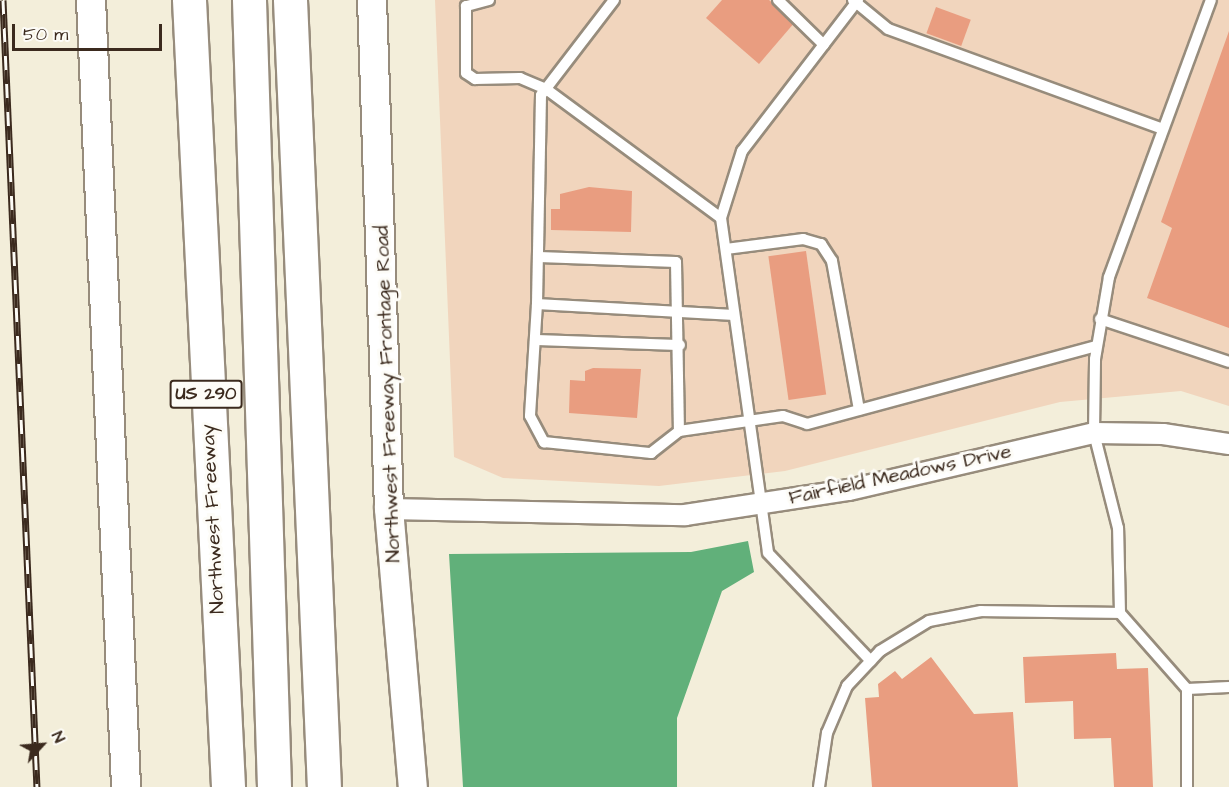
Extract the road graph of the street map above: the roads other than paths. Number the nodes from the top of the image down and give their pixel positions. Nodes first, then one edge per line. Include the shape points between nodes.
1 (91, 0) edge
2 (189, 0) edge
3 (231, 0) edge
4 (249, 0) edge
5 (290, 0) edge
6 (372, 0) edge
7 (489, 0) edge
8 (614, 0) edge
9 (778, 0) edge
10 (1210, 0) edge
11 (856, 1) edge
12 (824, 45) junction
13 (546, 89) junction
14 (1160, 128) junction
15 (722, 218) junction
16 (726, 249) junction
17 (539, 257) junction
18 (537, 304) junction
19 (679, 312) junction
20 (734, 315) junction
21 (1100, 319) junction
22 (535, 340) junction
23 (680, 345) junction
24 (1096, 346) junction
25 (1229, 362) edge
26 (859, 410) junction
27 (748, 422) junction
28 (679, 431) junction
29 (1094, 433) junction
30 (1229, 444) edge
31 (761, 503) junction
32 (389, 509) junction
33 (267, 591) junction
34 (1120, 613) junction
35 (871, 661) junction
36 (1229, 687) edge
37 (1187, 689) junction
38 (126, 787) edge
39 (228, 787) edge
40 (274, 787) edge
41 (324, 787) edge
42 (413, 787) edge
43 (819, 787) edge
44 (1187, 787) edge

1 - 38 main road
2 - 39 highway, Northwest Freeway / US 290
3 - 33 highway via 241,240
4 - 33 highway
5 - 41 highway
6 - 32 main road, Northwest Freeway Frontage Road
7 - 13 lane via 466,6 466,73 475,79 520,78
8 - 13 lane
9 - 12 lane
10 - 14 lane
11 - 12 lane
11 - 14 lane via 888,29
12 - 15 lane via 742,151
13 - 15 lane
13 - 17 lane via 542,95
14 - 21 lane
15 - 16 lane
16 - 20 lane
16 - 26 lane via 802,239 821,244 832,261
17 - 18 lane
17 - 19 lane via 676,262
18 - 19 lane
18 - 22 lane
19 - 20 lane
19 - 23 lane
20 - 27 lane
21 - 24 lane
21 - 25 lane
22 - 23 lane
22 - 28 lane via 530,416 544,442 651,453
23 - 28 lane
24 - 26 lane
24 - 29 lane
26 - 27 lane via 807,424 783,416
27 - 28 lane
27 - 31 lane
29 - 30 street, Fairfield Meadows Drive via 1163,434
29 - 31 street, Fairfield Meadows Drive via 849,490
29 - 34 lane via 1118,528
31 - 32 street, Fairfield Meadows Drive via 685,515
31 - 35 lane via 768,553
32 - 42 main road, Northwest Freeway Frontage Road
33 - 40 highway
34 - 35 lane via 981,611 939,619
34 - 37 lane
35 - 43 lane via 847,686 826,734
36 - 37 lane
37 - 44 lane

